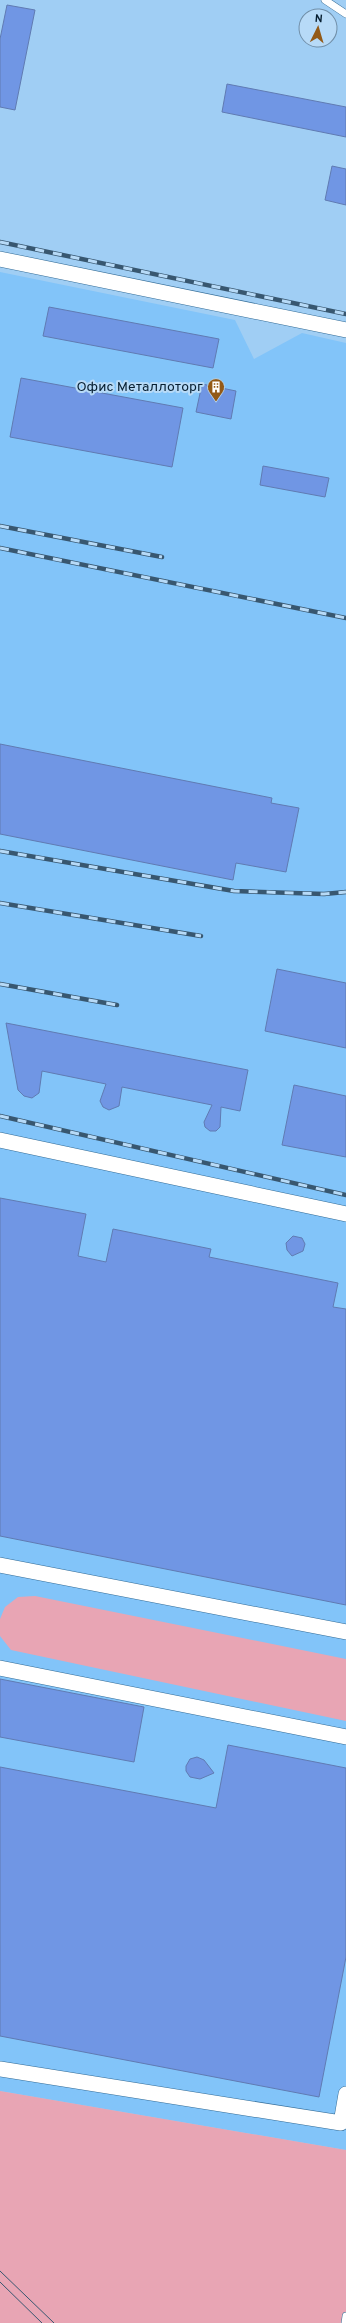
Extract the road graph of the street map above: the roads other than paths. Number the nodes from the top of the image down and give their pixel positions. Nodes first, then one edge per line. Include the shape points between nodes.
1 (325, 0) edge
2 (346, 14) edge
3 (0, 259) edge
4 (346, 330) edge
5 (0, 1140) edge
6 (346, 1214) edge
7 (0, 1565) edge
8 (346, 1632) edge
9 (0, 1668) edge
10 (346, 1737) edge
11 (0, 2069) edge
12 (346, 2094) edge
13 (346, 2316) edge
14 (345, 2323) edge

1 - 2 lane
3 - 4 street
5 - 6 street
7 - 8 street
9 - 10 street
11 - 12 street via 341,2123
13 - 14 lane

